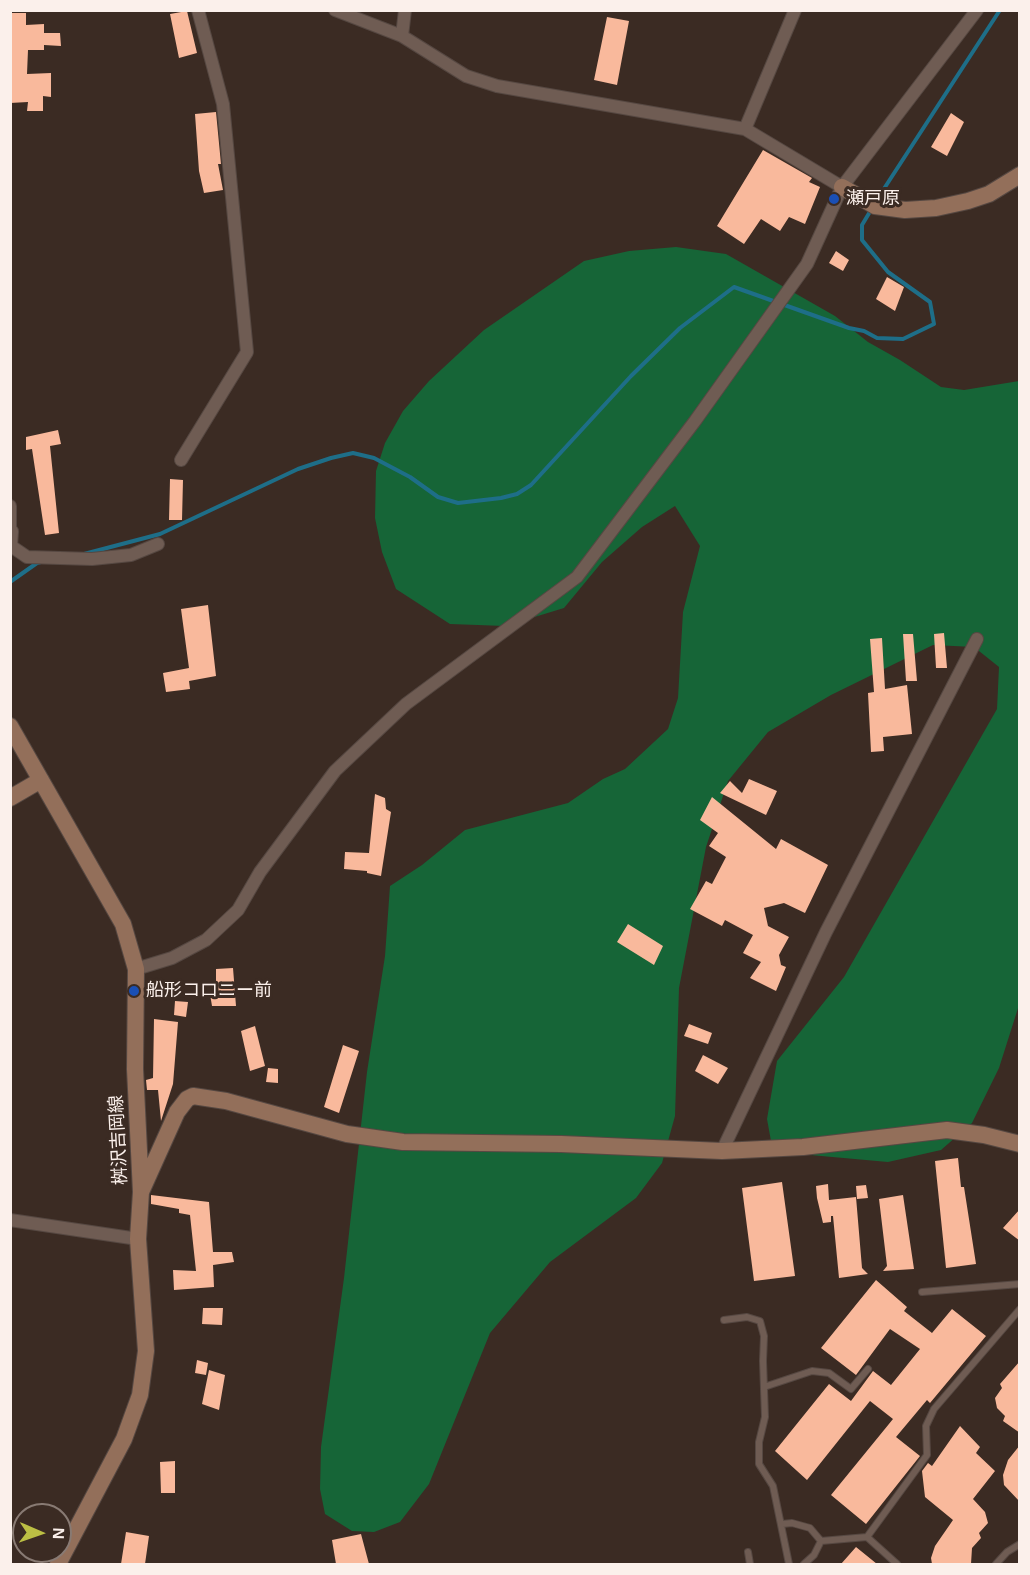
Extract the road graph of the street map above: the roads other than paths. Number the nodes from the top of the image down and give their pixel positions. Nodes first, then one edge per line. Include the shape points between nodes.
1 (198, 10) edge
2 (335, 10) edge
3 (405, 10) edge
4 (795, 10) edge
5 (977, 10) edge
6 (402, 36) junction
7 (745, 129) junction
8 (1020, 175) edge
9 (842, 187) junction
10 (181, 460) dead end
11 (10, 506) edge
12 (11, 530) edge
13 (158, 544) dead end
14 (977, 639) dead end
15 (10, 726) edge
16 (41, 780) junction
17 (10, 798) edge
18 (136, 969) junction
19 (1020, 1144) edge
20 (722, 1151) junction
21 (141, 1192) junction
22 (10, 1220) edge
23 (138, 1239) junction
24 (1020, 1284) edge
25 (922, 1292) dead end
26 (1020, 1309) edge
27 (724, 1320) dead end
28 (868, 1369) dead end
29 (764, 1387) junction
30 (782, 1524) junction
31 (867, 1537) junction
32 (821, 1541) junction
33 (1020, 1544) edge
34 (748, 1552) dead end
35 (58, 1564) edge
36 (750, 1564) edge
37 (789, 1564) edge
38 (804, 1564) edge
39 (897, 1564) edge
40 (996, 1564) edge

1 - 10 street via 223,104 247,352
2 - 6 street
3 - 6 street
4 - 7 street
5 - 9 street
6 - 7 street via 466,76 497,86
7 - 9 street
8 - 9 street via 989,194 936,208 905,210 871,204
9 - 18 street via 807,264 577,577 406,704 335,771 260,872 238,910 206,940 172,958
11 - 12 street
12 - 13 street via 11,546 27,557 92,559 131,555
14 - 20 street via 826,932
15 - 16 street, 桝沢吉岡線
16 - 17 street
16 - 18 street, 桝沢吉岡線 via 123,924
18 - 21 street, 桝沢吉岡線 via 135,1069
19 - 20 street via 947,1130 802,1147
20 - 21 street via 403,1142 347,1134 226,1101 193,1096 177,1112
21 - 23 street, 桝沢吉岡線
22 - 23 street
23 - 35 street, 桝沢吉岡線 via 146,1351 140,1395 124,1439
24 - 25 lane
26 - 31 lane via 934,1409 926,1426 927,1455
27 - 29 lane via 747,1317 760,1321 764,1336
28 - 29 lane via 851,1389 829,1373 812,1371
29 - 30 lane via 759,1464 773,1486
30 - 32 lane via 810,1528
30 - 37 lane
31 - 32 lane
31 - 39 lane
32 - 38 lane
33 - 40 lane
34 - 36 lane

